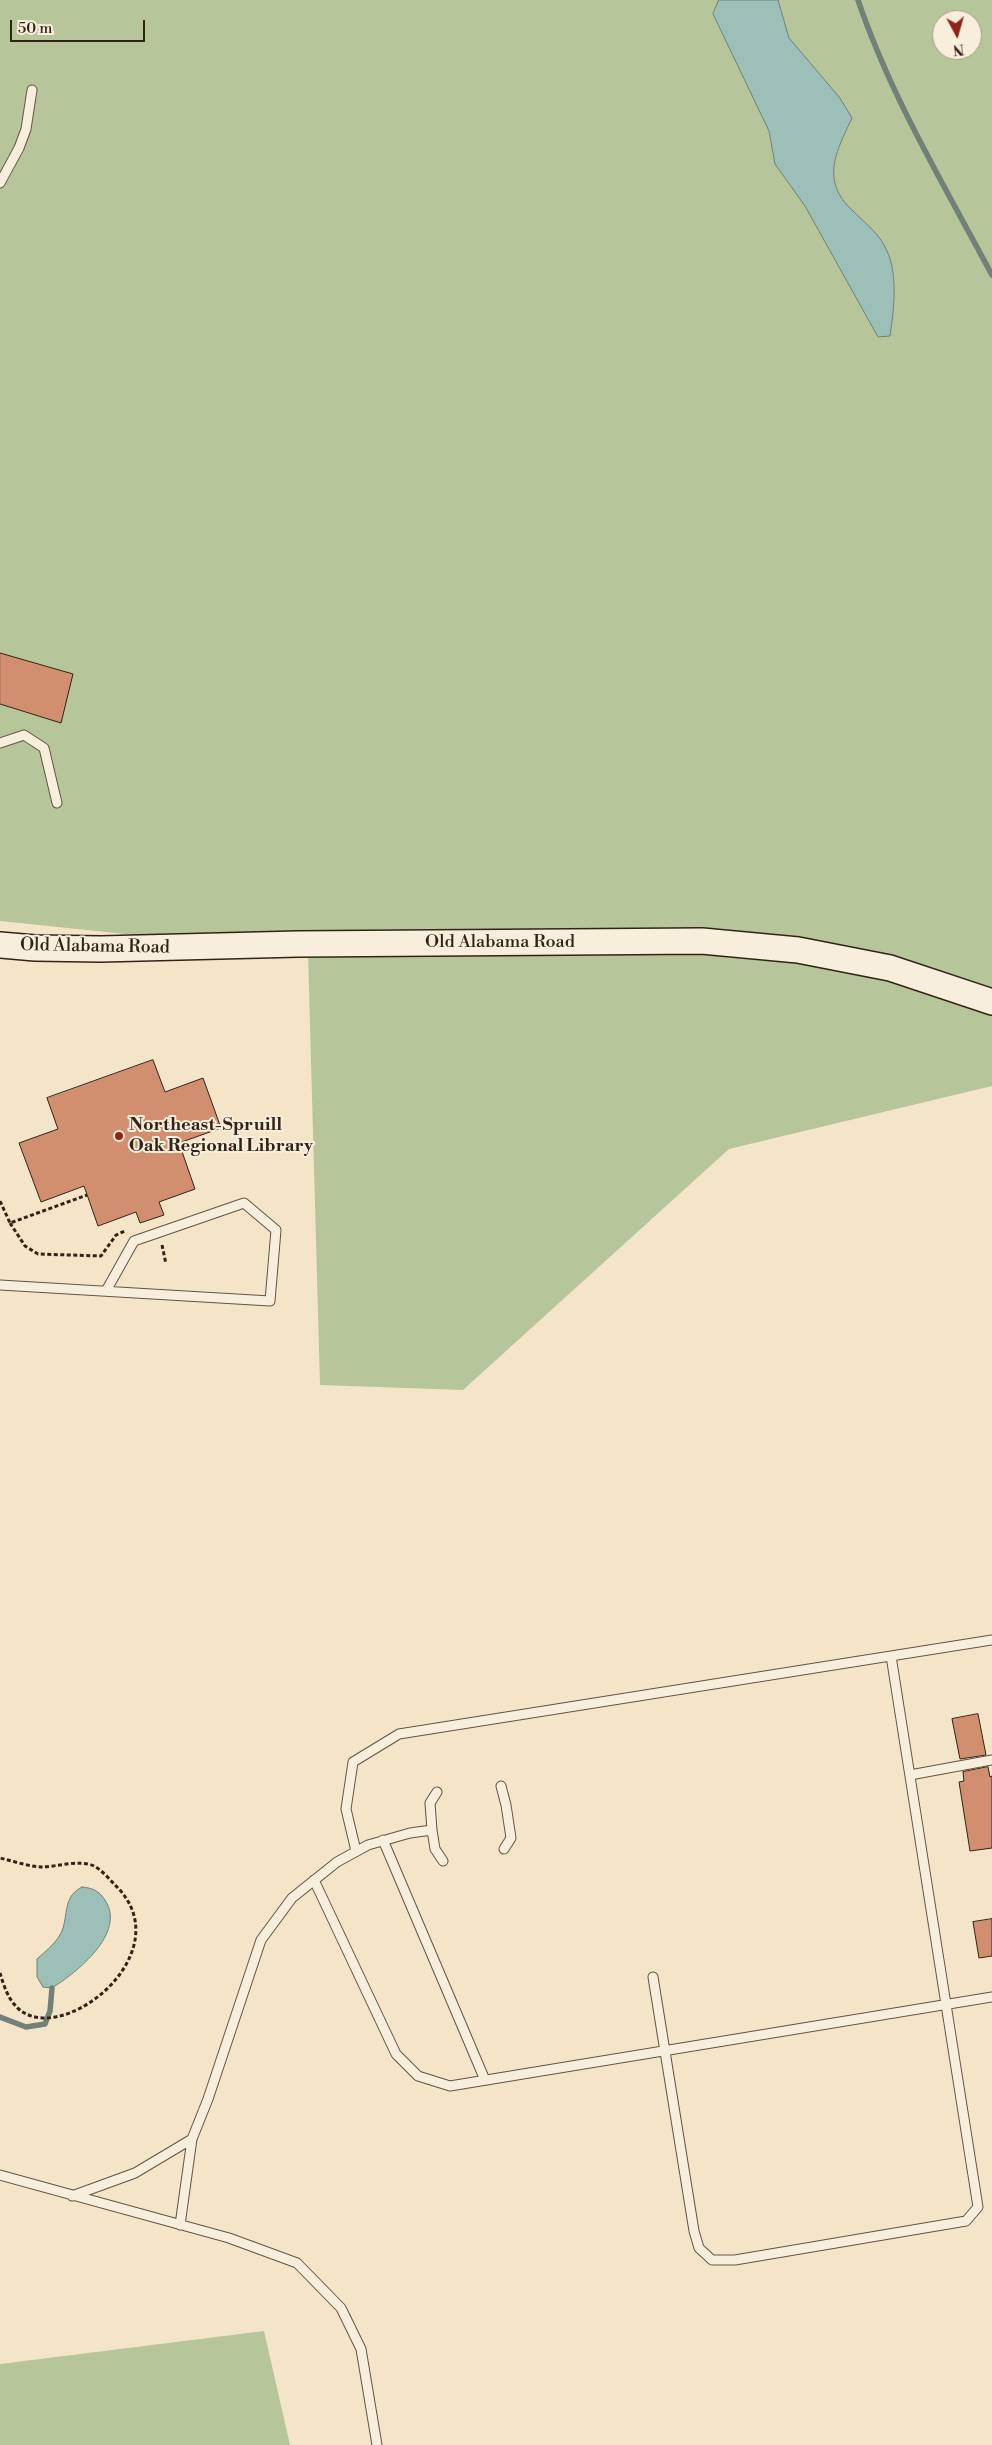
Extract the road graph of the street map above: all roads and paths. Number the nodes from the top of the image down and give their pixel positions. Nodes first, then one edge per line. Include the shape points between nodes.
1 (32, 90) dead end
2 (0, 183) edge
3 (0, 743) edge
4 (57, 803) dead end
5 (0, 944) edge
6 (992, 1002) edge
7 (87, 1195) dead end
8 (0, 1200) edge
9 (10, 1223) junction
10 (132, 1228) dead end
11 (0, 1285) edge
12 (106, 1291) junction
13 (992, 1640) edge
14 (891, 1656) junction
15 (992, 1760) edge
16 (910, 1775) junction
17 (501, 1786) dead end
18 (437, 1792) dead end
19 (432, 1830) junction
20 (383, 1840) junction
21 (504, 1849) dead end
22 (356, 1851) junction
23 (0, 1856) edge
24 (443, 1861) dead end
25 (314, 1880) junction
26 (0, 1973) edge
27 (654, 1977) dead end
28 (992, 1997) edge
29 (947, 2006) junction
30 (666, 2050) junction
31 (485, 2080) junction
32 (192, 2139) junction
33 (0, 2175) edge
34 (72, 2196) junction
35 (180, 2225) junction
36 (377, 2445) edge

1 - 2 lane via 26,129
3 - 4 lane via 24,735 44,748
5 - 6 main road, Old Alabama Road via 101,949 702,941 798,950 890,968
7 - 9 path
8 - 9 path
9 - 10 path via 25,1246 38,1254 101,1256 116,1235
11 - 12 lane
12 - 12 lane via 134,1241 244,1203 276,1230 270,1301
13 - 14 lane
14 - 16 lane
14 - 22 lane via 399,1734 353,1762 346,1809
15 - 16 lane
16 - 29 lane
17 - 21 lane via 511,1838
18 - 19 lane via 430,1803
19 - 20 lane
19 - 24 lane via 435,1849
20 - 22 lane
20 - 31 lane
22 - 25 lane
23 - 26 path via 40,1867 93,1866 126,1896 135,1935 130,1960 124,1970 98,1998 70,2014 27,2015 9,1996
25 - 31 lane via 396,2054 418,2076 450,2086
25 - 32 lane via 292,1898 261,1940
27 - 30 lane
28 - 29 lane
29 - 30 lane
29 - 30 lane via 978,2207 966,2221 735,2260 712,2260 699,2248
30 - 31 lane
32 - 34 lane via 135,2172
32 - 35 lane
33 - 34 lane
34 - 35 lane
35 - 36 lane via 229,2238 297,2263 341,2308 361,2349

